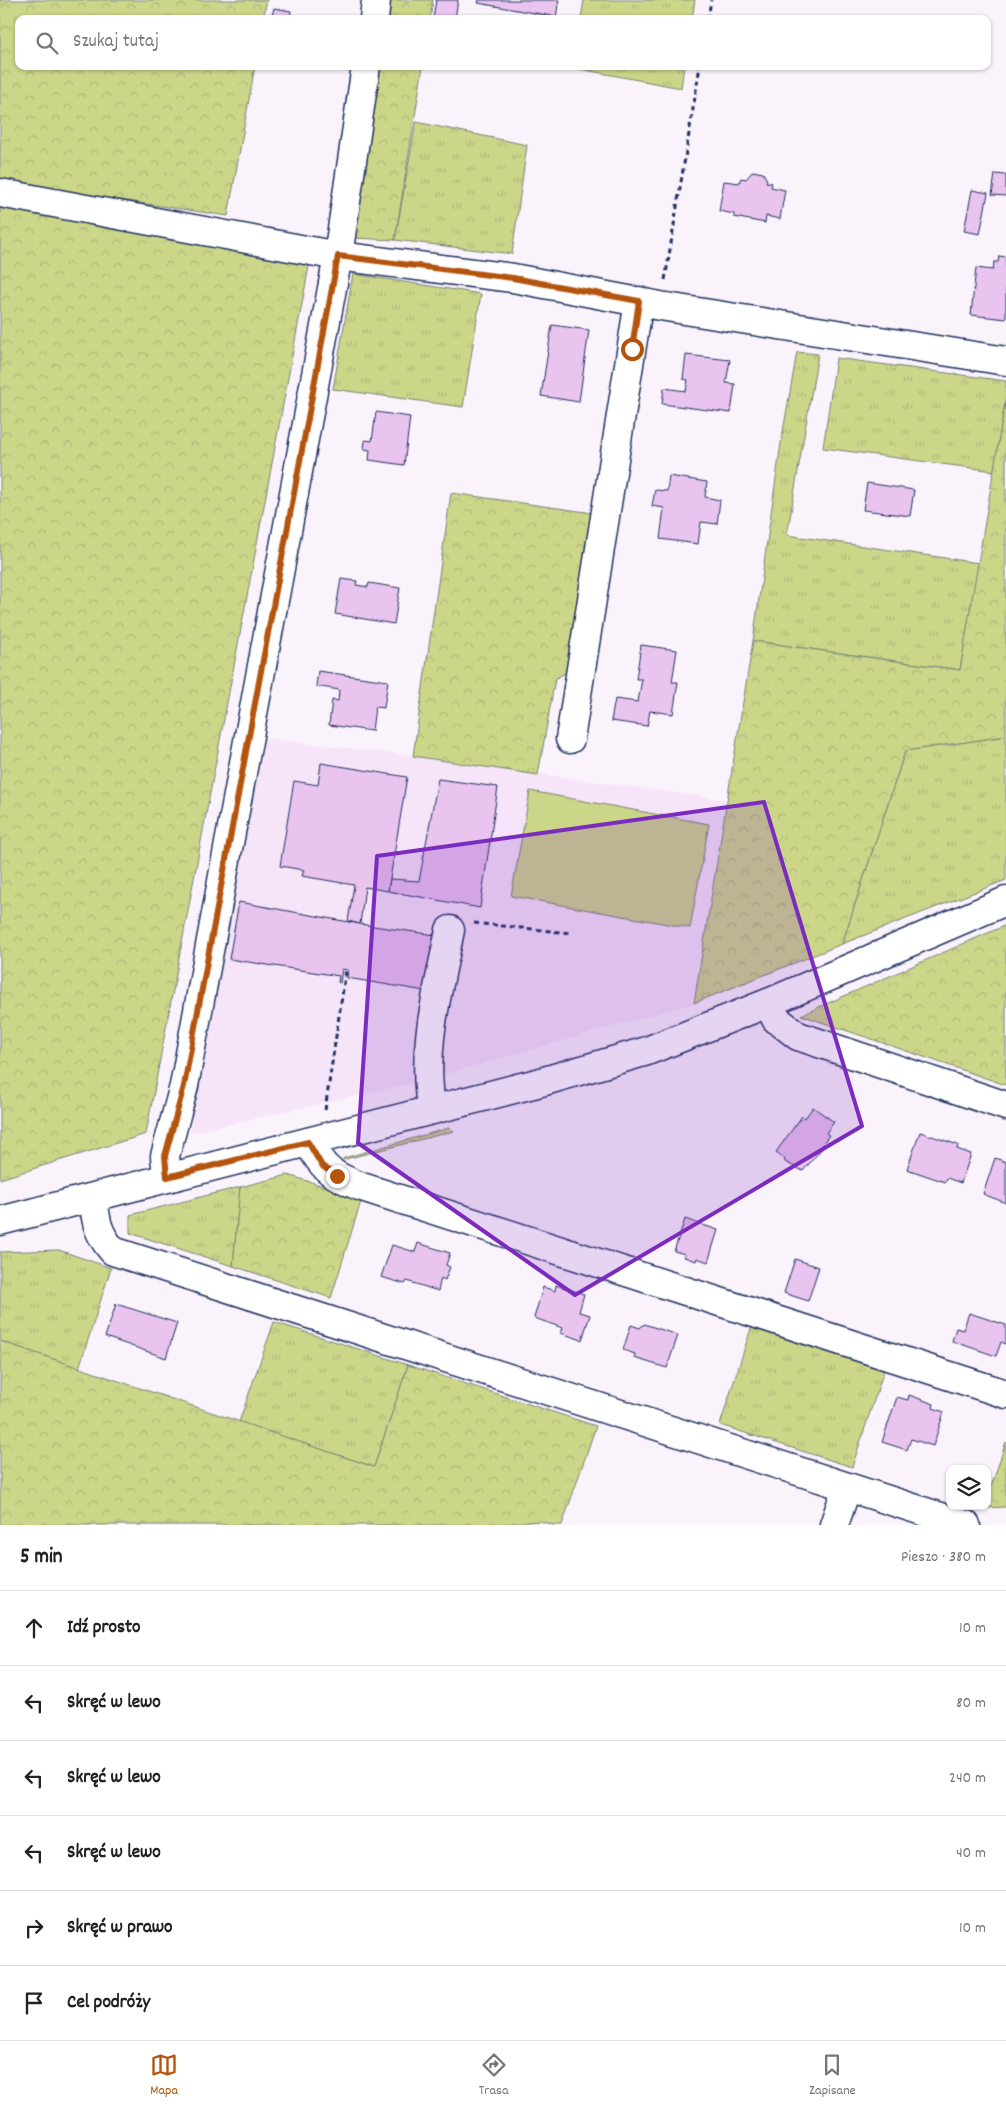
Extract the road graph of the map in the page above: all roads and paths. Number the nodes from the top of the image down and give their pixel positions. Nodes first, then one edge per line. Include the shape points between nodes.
1 (376, 0) edge
2 (711, 0) edge
3 (374, 15) edge
4 (709, 15) edge
5 (365, 70) edge
6 (699, 70) edge
7 (0, 193) edge
8 (338, 256) junction
9 (650, 304) junction
10 (1006, 361) edge
11 (570, 739) dead end
12 (1006, 901) edge
13 (450, 930) joint
14 (570, 933) dead end
15 (346, 969) dead end
16 (768, 1003) junction
17 (1006, 1106) edge
18 (432, 1110) junction
19 (325, 1118) dead end
20 (308, 1142) junction
21 (167, 1177) junction
22 (93, 1198) junction
23 (0, 1221) edge
24 (1006, 1394) edge
25 (847, 1486) junction
26 (834, 1525) edge
27 (966, 1525) edge

1 - 3 street
2 - 4 path
5 - 8 street
6 - 9 path
7 - 8 street
8 - 9 street via 513,278
8 - 21 street via 184,1086 165,1156
9 - 10 street
9 - 11 street
12 - 16 street
13 - 14 path via 452,920
13 - 18 street via 428,1054 427,1080
15 - 19 path
16 - 17 street via 776,1019 798,1036
16 - 18 street via 647,1051
18 - 20 street
20 - 21 street
20 - 24 street via 322,1166 359,1186
21 - 22 street
22 - 23 street
22 - 25 street via 96,1226 114,1251
25 - 26 street
25 - 27 street

